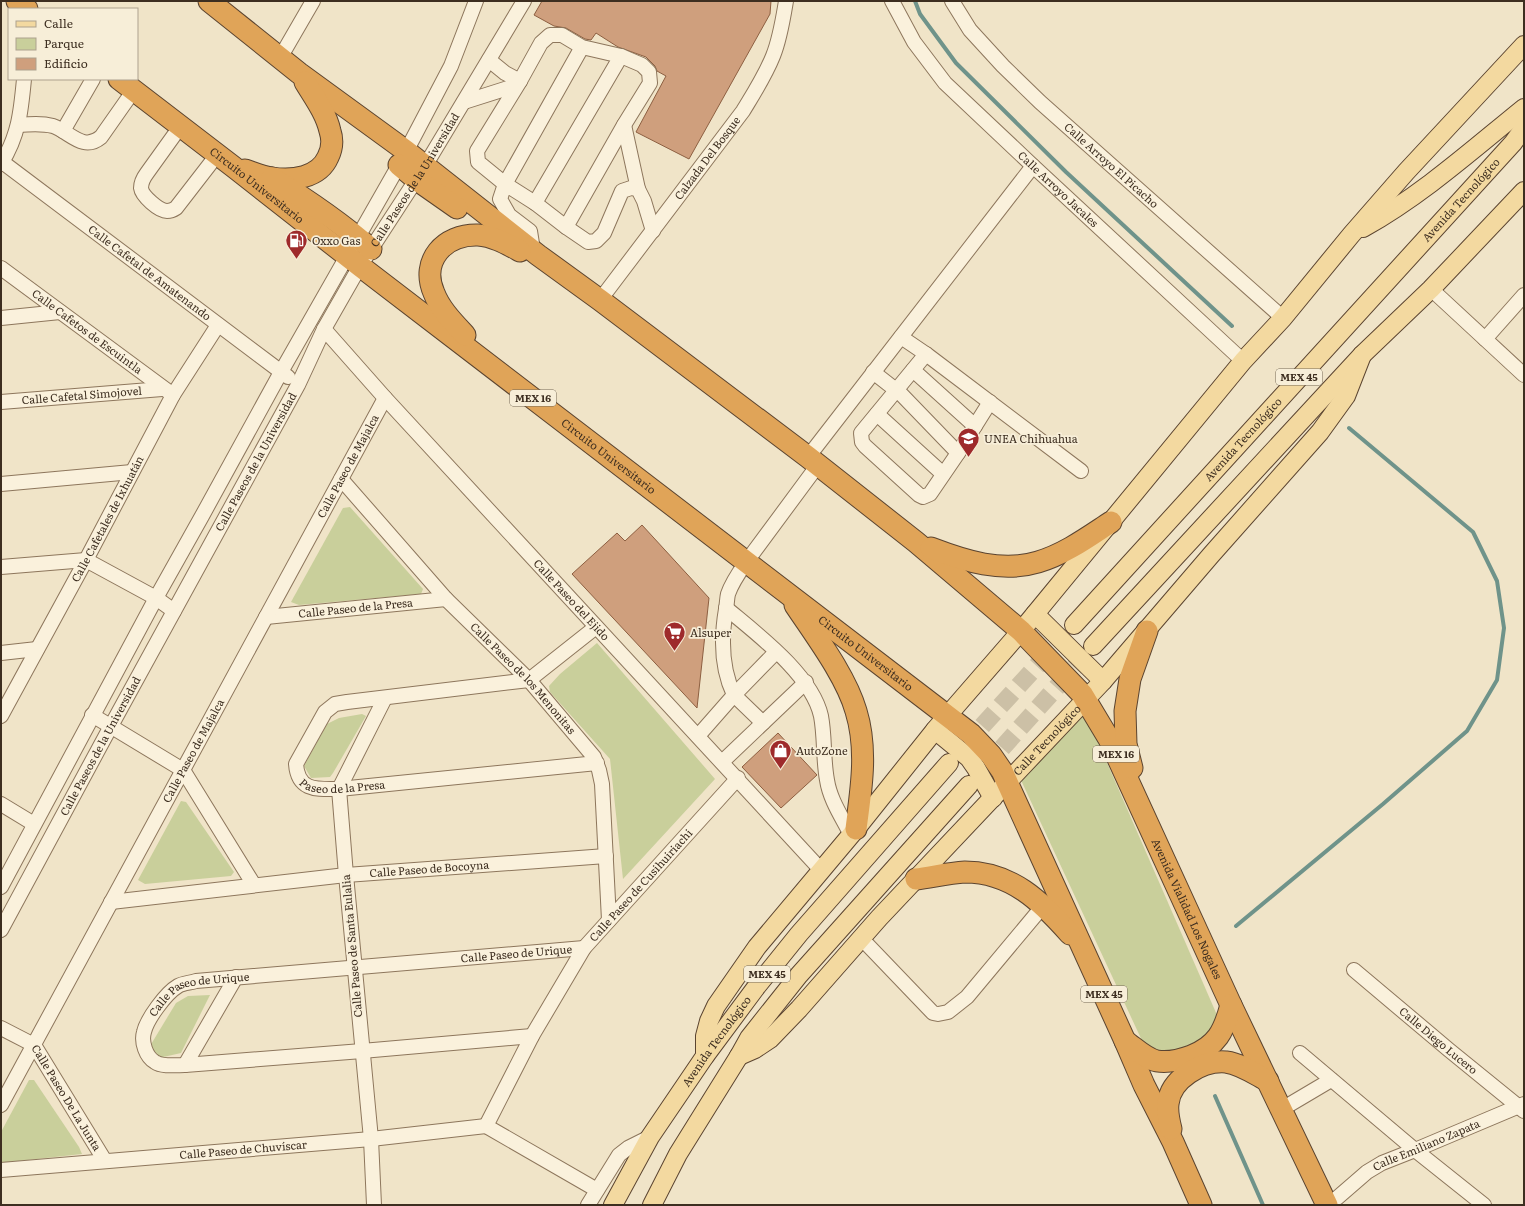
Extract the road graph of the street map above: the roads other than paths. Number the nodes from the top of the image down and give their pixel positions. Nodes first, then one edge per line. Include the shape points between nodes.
1 (17, 1) edge
2 (313, 1) edge
3 (476, 1) edge
4 (524, 1) edge
5 (786, 1) edge
6 (892, 1) edge
7 (952, 1) edge
8 (219, 4) edge
9 (27, 8) edge
10 (1524, 45) edge
11 (582, 48) junction
12 (621, 56) junction
13 (280, 58) junction
14 (489, 60) junction
15 (299, 72) junction
16 (24, 80) edge
17 (92, 80) edge
18 (520, 81) junction
19 (126, 85) edge
20 (464, 102) junction
21 (1524, 108) edge
22 (18, 125) junction
23 (624, 125) junction
24 (180, 127) junction
25 (1524, 128) edge
26 (62, 131) junction
27 (217, 155) junction
28 (402, 158) junction
29 (1, 162) edge
30 (1033, 166) junction
31 (235, 168) junction
32 (421, 173) junction
33 (271, 178) junction
34 (505, 184) junction
35 (638, 189) junction
36 (1524, 191) edge
37 (535, 203) junction
38 (566, 227) junction
39 (653, 231) junction
40 (1351, 235) junction
41 (506, 244) junction
42 (358, 252) junction
43 (535, 253) junction
44 (1, 268) edge
45 (1431, 289) junction
46 (1523, 298) edge
47 (600, 300) junction
48 (60, 312) junction
49 (1, 318) edge
50 (1283, 318) junction
51 (218, 325) junction
52 (324, 329) junction
53 (901, 337) junction
54 (1485, 339) junction
55 (926, 354) junction
56 (1362, 355) junction
57 (1243, 362) junction
58 (913, 370) junction
59 (281, 372) junction
60 (873, 372) junction
61 (1524, 375) edge
62 (510, 380) junction
63 (298, 385) junction
64 (896, 390) junction
65 (167, 392) junction
66 (385, 398) junction
67 (1, 402) edge
68 (990, 402) junction
69 (876, 414) junction
70 (975, 426) junction
71 (958, 453) junction
72 (813, 461) junction
73 (1080, 471) dead end
74 (132, 472) junction
75 (943, 474) junction
76 (341, 479) junction
77 (1, 484) edge
78 (1111, 522) junction
79 (916, 542) junction
80 (86, 560) junction
81 (746, 561) junction
82 (1, 568) edge
83 (786, 591) junction
84 (156, 598) junction
85 (446, 599) junction
86 (726, 608) junction
87 (174, 611) junction
88 (1035, 614) junction
89 (266, 617) junction
90 (1074, 625) tunnel mouth
91 (596, 627) junction
92 (1147, 630) junction
93 (1022, 631) junction
94 (1093, 646) tunnel mouth
95 (37, 649) junction
96 (776, 652) junction
97 (1, 653) edge
98 (529, 680) junction
99 (1104, 681) junction
100 (806, 682) junction
101 (734, 695) junction
102 (385, 698) junction
103 (1086, 699) junction
104 (1, 716) edge
105 (92, 716) junction
106 (763, 723) junction
107 (941, 723) junction
108 (111, 726) junction
109 (698, 736) junction
110 (722, 762) junction
111 (597, 763) junction
112 (949, 763) dead end
113 (182, 770) junction
114 (738, 778) junction
115 (1007, 782) junction
116 (969, 786) dead end
117 (339, 789) junction
118 (993, 798) junction
119 (1, 804) edge
120 (1143, 811) junction
121 (34, 824) junction
122 (854, 832) junction
123 (606, 856) junction
124 (821, 870) junction
125 (346, 875) junction
126 (916, 879) junction
127 (254, 885) junction
128 (1, 887) edge
129 (111, 902) junction
130 (1043, 906) junction
131 (609, 920) junction
132 (1, 930) edge
133 (862, 939) junction
134 (584, 948) junction
135 (1082, 948) junction
136 (355, 967) junction
137 (1354, 970) dead end
138 (236, 978) junction
139 (1231, 1006) junction
140 (1, 1028) edge
141 (532, 1036) junction
142 (1126, 1042) junction
143 (34, 1044) junction
144 (362, 1051) junction
145 (1300, 1053) dead end
146 (705, 1056) junction
147 (739, 1056) junction
148 (185, 1065) junction
149 (1332, 1080) junction
150 (1268, 1081) junction
151 (1, 1104) edge
152 (1522, 1107) edge
153 (1282, 1109) junction
154 (486, 1126) junction
155 (650, 1137) junction
156 (371, 1140) junction
157 (1173, 1142) junction
158 (1416, 1150) junction
159 (105, 1161) junction
160 (1, 1170) edge
161 (596, 1190) junction
162 (1336, 1203) edge
163 (374, 1205) edge
164 (588, 1205) edge
165 (613, 1205) edge
166 (652, 1205) edge
167 (1201, 1205) edge
168 (1484, 1205) edge

1 - 9 highway
2 - 13 street
3 - 28 street, Calle Paseos de la Universidad via 451,66
4 - 14 street, Calle Paseos de la Universidad
5 - 39 street, Calzada Del Bosque via 774,55 760,84 743,111
6 - 30 street, Calle Arroyo Jacales via 914,42 945,83
7 - 50 street, Calle Arroyo El Picacho via 970,30 1040,102
8 - 13 highway, MEX 16
10 - 40 main road
11 - 12 street
11 - 18 street via 562,35 550,35 541,43
11 - 34 street
12 - 23 street via 642,65 649,72 650,83
12 - 37 street
13 - 15 highway, MEX 16
14 - 18 street
14 - 20 street, Calle Paseos de la Universidad
15 - 28 highway, MEX 16
15 - 33 highway via 330,130 332,149 327,160 315,172 291,179
16 - 22 street
17 - 26 street
18 - 20 street via 508,88
18 - 34 street via 477,151 478,162
19 - 24 highway, Circuito Universitario / MEX 16
19 - 26 street via 101,137 94,142 84,143
20 - 32 street, Calle Paseos de la Universidad
21 - 40 main road via 1421,191 1392,212
22 - 26 street via 48,125
22 - 29 street
23 - 35 street
23 - 38 street
24 - 27 highway, Circuito Universitario / MEX 16
24 - 27 street via 143,180 143,193 152,203 166,211 176,208
25 - 90 main road, Avenida Tecnológico / MEX 45
27 - 31 highway, Circuito Universitario / MEX 16
28 - 32 highway, MEX 16
28 - 42 street, Calle Paseos de la Universidad
29 - 51 street, Calle Cafetal de Amatenando
30 - 53 street
30 - 57 street, Calle Arroyo Jacales
31 - 33 highway
31 - 42 highway, Circuito Universitario / MEX 16
32 - 41 highway
32 - 42 street, Calle Paseos de la Universidad
32 - 43 highway, MEX 16
33 - 42 highway via 301,196
34 - 37 street
34 - 43 street via 500,199 509,215 530,231
35 - 38 street via 622,191 604,233 596,241 588,242
35 - 39 street
36 - 45 main road, MEX 45
37 - 38 street
39 - 47 street, Calzada Del Bosque
40 - 50 main road
41 - 43 highway via 524,253
41 - 62 highway via 493,238 469,235 454,239 446,244 432,261 430,281 449,318
42 - 52 street, Calle Paseos de la Universidad
42 - 59 street, Calle Paseos de la Universidad
42 - 62 highway, Circuito Universitario / MEX 16
43 - 47 highway, MEX 16
44 - 48 street, Calle Cafetos de Escuintla
45 - 54 street
45 - 56 main road, MEX 45
46 - 54 street
47 - 72 highway, MEX 16
48 - 49 street
48 - 65 street, Calle Cafetos de Escuintla
50 - 57 main road
51 - 59 street, Calle Cafetal de Amatenando
51 - 65 street, Calle Cafetales de Ixhuatán
52 - 63 street, Calle Paseos de la Universidad
52 - 66 street, Calle Paseo del Ejido
53 - 55 street
53 - 60 street
54 - 61 street
55 - 58 street
55 - 68 street
56 - 92 main road, MEX 45 via 1346,396 1320,432
56 - 94 main road, MEX 45
57 - 78 main road
58 - 64 street
58 - 70 street
59 - 63 street, Calle Cafetal de Amatenando
59 - 84 street, Calle Paseos de la Universidad
60 - 64 street
60 - 72 street
62 - 81 highway, Circuito Universitario / MEX 16
63 - 87 street, Calle Paseos de la Universidad
64 - 69 street
64 - 71 street
65 - 67 street, Calle Cafetal Simojovel
65 - 74 street, Calle Cafetales de Ixhuatán
66 - 76 street, Calle Paseo de Majalca
66 - 91 street, Calle Paseo del Ejido
68 - 70 street
68 - 73 street
69 - 75 street
69 - 75 street via 861,433 862,442 919,495 930,494
70 - 71 street
71 - 75 street
72 - 79 highway, MEX 16
72 - 81 street
74 - 77 street
74 - 80 street, Calle Cafetales de Ixhuatán
76 - 85 street, Calle Paseo de los Menonitas
76 - 89 street, Calle Paseo de Majalca
78 - 79 highway via 1069,549 1038,562 1011,566 988,566 957,558
78 - 88 main road
79 - 93 highway, MEX 16
80 - 82 street
80 - 84 street
80 - 95 street, Calle Cafetales de Ixhuatán
81 - 83 highway, Circuito Universitario / MEX 16
81 - 86 street via 728,594
83 - 107 highway, Circuito Universitario / MEX 16
83 - 122 highway via 844,680 856,710 862,740 863,774
84 - 87 street
84 - 105 street, Calle Paseos de la Universidad
85 - 89 street, Calle Paseo de la Presa
85 - 98 street, Calle Paseo de los Menonitas
86 - 96 street
86 - 101 street via 723,653 725,673
87 - 108 street, Calle Paseos de la Universidad
88 - 93 main road
88 - 99 main road
89 - 113 street, Calle Paseo de Majalca
91 - 98 street
91 - 109 street, Calle Paseo del Ejido
92 - 99 main road, Calle Tecnológico
92 - 120 highway, MEX 45 via 1130,680 1125,711 1126,744
93 - 103 highway, Avenida Vialidad Los Nogales / MEX 16
93 - 107 main road
95 - 97 street
95 - 104 street, Calle Cafetales de Ixhuatán
96 - 100 street
96 - 101 street
98 - 102 street, Paseo de la Presa
98 - 111 street, Calle Paseo de los Menonitas via 586,746
99 - 103 main road, Calle Tecnológico
100 - 106 street
100 - 122 street via 821,715 827,780 831,795
101 - 106 street
101 - 109 street
102 - 117 street
102 - 117 street, Paseo de la Presa via 335,704 325,712 296,764 300,780 306,786 312,789
103 - 115 main road, Calle Tecnológico
103 - 120 highway, Avenida Vialidad Los Nogales / MEX 16 via 1109,739
105 - 108 street
105 - 121 street, Calle Paseos de la Universidad
106 - 110 street
107 - 115 highway, MEX 45 via 980,743 1002,771
107 - 118 main road via 976,768
107 - 122 main road
108 - 113 street
108 - 132 street, Calle Paseos de la Universidad
109 - 110 street, Calle Paseo del Ejido
110 - 114 street, Calle Paseo del Ejido
111 - 117 street, Paseo de la Presa
111 - 123 street, Calle Paseo de los Menonitas via 602,784
112 - 146 main road, Avenida Tecnológico / MEX 45 via 799,934
113 - 127 street
113 - 129 street, Calle Paseo de Majalca
114 - 124 street, Calle Paseo del Ejido
114 - 131 street, Calle Paseo de Cusihuiriachi
115 - 118 main road, Calle Tecnológico
115 - 135 highway, MEX 45
116 - 147 main road, MEX 45 via 800,975 749,1038
117 - 125 street, Calle Paseo de Santa Eulalia
118 - 126 main road, Calle Tecnológico
119 - 121 street
120 - 139 highway, Avenida Vialidad Los Nogales / MEX 45
121 - 128 street, Calle Paseos de la Universidad
122 - 124 main road
123 - 125 street, Calle Paseo de Bocoyna
123 - 131 street, Calle Paseo de los Menonitas
124 - 146 main road via 757,947 716,1006 705,1036
125 - 127 street, Calle Paseo de Bocoyna
125 - 136 street, Calle Paseo de Santa Eulalia
126 - 130 highway via 966,872 989,875 1005,879
126 - 133 main road, Calle Tecnológico
127 - 129 street, Calle Paseo de Bocoyna
129 - 143 street, Calle Paseo de Majalca
130 - 133 street via 967,997 943,1014 932,1013
130 - 135 highway
131 - 134 street, Calle Paseo de Cusihuiriachi
133 - 147 main road, Calle Tecnológico via 770,1039
134 - 136 street, Calle Paseo de Urique
134 - 141 street, Calle Paseo de Cusihuiriachi
135 - 142 highway, MEX 45
136 - 138 street, Calle Paseo de Urique
136 - 144 street, Calle Paseo de Santa Eulalia
137 - 152 street, Calle Diego Lucero
138 - 148 street
138 - 148 street, Calle Paseo de Urique via 180,985 165,997 152,1015 144,1032 143,1042 150,1058 160,1064
139 - 142 highway via 1226,1024 1218,1037 1209,1047 1186,1058 1174,1062 1156,1061
139 - 150 highway, Avenida Vialidad Los Nogales / MEX 45
140 - 143 street, Calle Paseo De La Junta
141 - 144 street, Calle Paseo de Urique
141 - 154 street, Calle Paseo de Cusihuiriachi
142 - 157 highway, MEX 45 via 1144,1085
143 - 151 street, Calle Paseo de Majalca
143 - 159 street, Calle Paseo De La Junta
144 - 148 street, Calle Paseo de Urique
144 - 156 street, Calle Paseo de Santa Eulalia
145 - 149 street
146 - 155 main road, Avenida Tecnológico / MEX 45
147 - 166 main road, MEX 45 via 678,1154
149 - 153 street
149 - 158 street
150 - 153 highway, Avenida Vialidad Los Nogales / MEX 45
150 - 157 highway via 1238,1065 1225,1062 1206,1065 1185,1075 1173,1089 1168,1104
152 - 158 street, Calle Emiliano Zapata
153 - 162 highway, Avenida Vialidad Los Nogales / MEX 45 via 1317,1184
154 - 156 street, Calle Paseo de Chuvíscar
154 - 161 street
155 - 161 street via 618,1155
155 - 165 main road, Avenida Tecnológico / MEX 45
156 - 159 street, Calle Paseo de Chuvíscar
156 - 163 street, Calle Paseo de Santa Eulalia
157 - 167 highway, MEX 45
158 - 162 street, Calle Emiliano Zapata via 1382,1163 1367,1172
158 - 168 street
159 - 160 street, Calle Paseo de Chuvíscar
161 - 164 street

